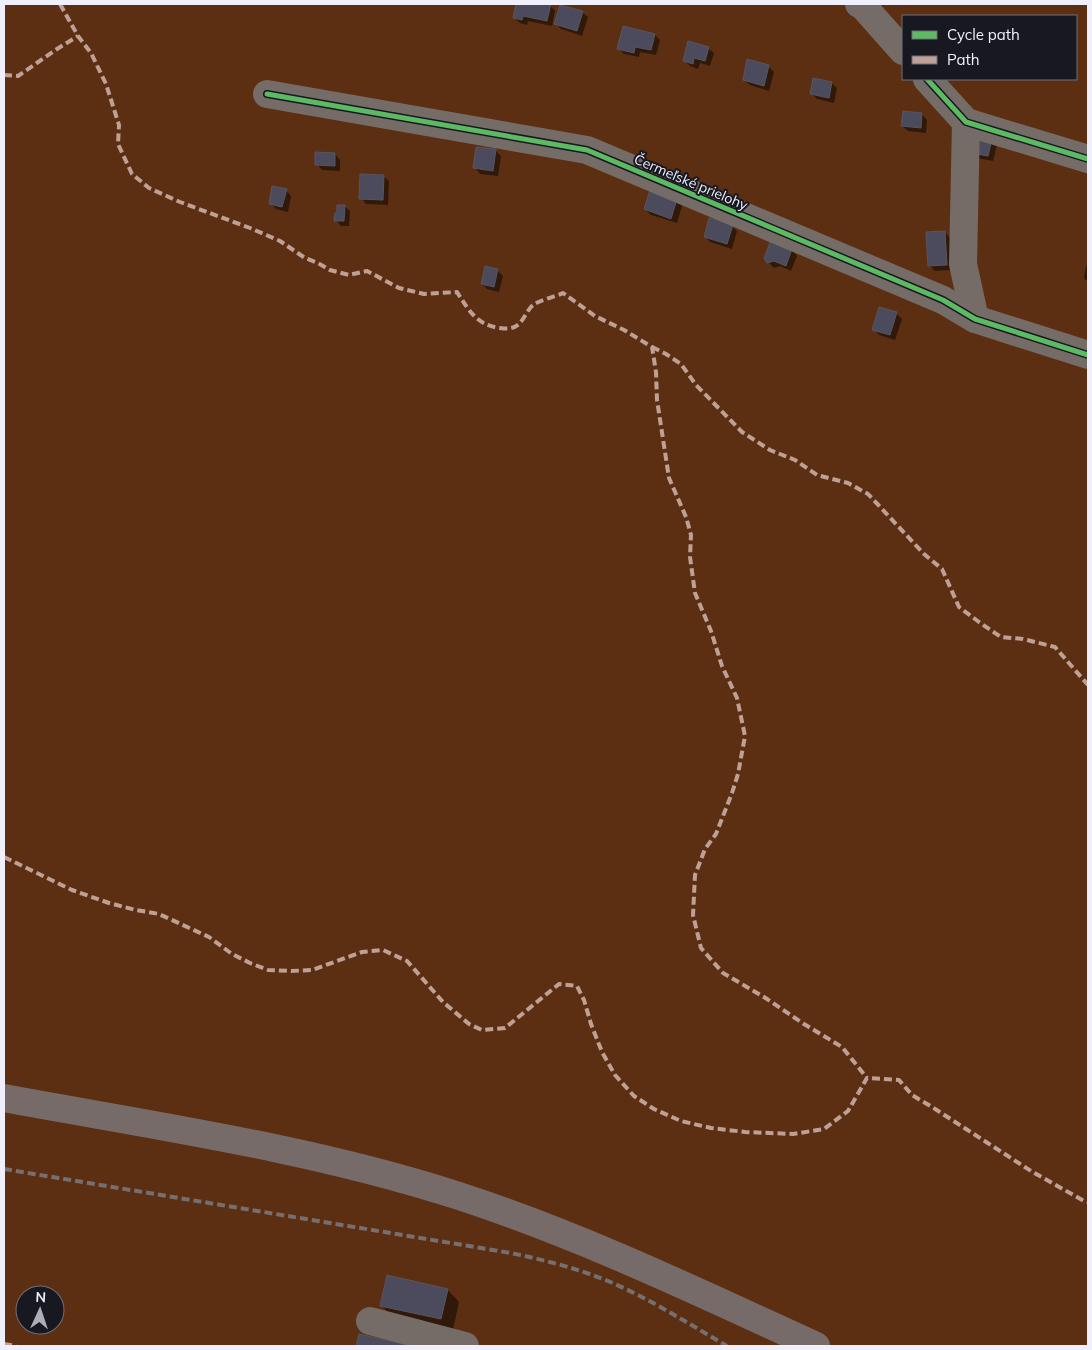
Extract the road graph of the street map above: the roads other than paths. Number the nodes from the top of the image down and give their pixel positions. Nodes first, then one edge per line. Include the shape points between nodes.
1 (859, 4) edge
2 (902, 51) edge
3 (928, 80) edge
4 (267, 94) dead end
5 (966, 122) junction
6 (1088, 159) edge
7 (975, 320) junction
8 (1088, 355) edge
9 (4, 1098) edge
10 (370, 1321) dead end
11 (464, 1346) edge
12 (816, 1346) edge

1 - 2 street
3 - 5 street
4 - 7 street, Čermeľské prielohy via 587,150 943,300
5 - 6 street
5 - 7 street via 963,264
7 - 8 street, Čermeľské prielohy
9 - 12 main road via 314,1156 456,1195 632,1262
10 - 11 street

